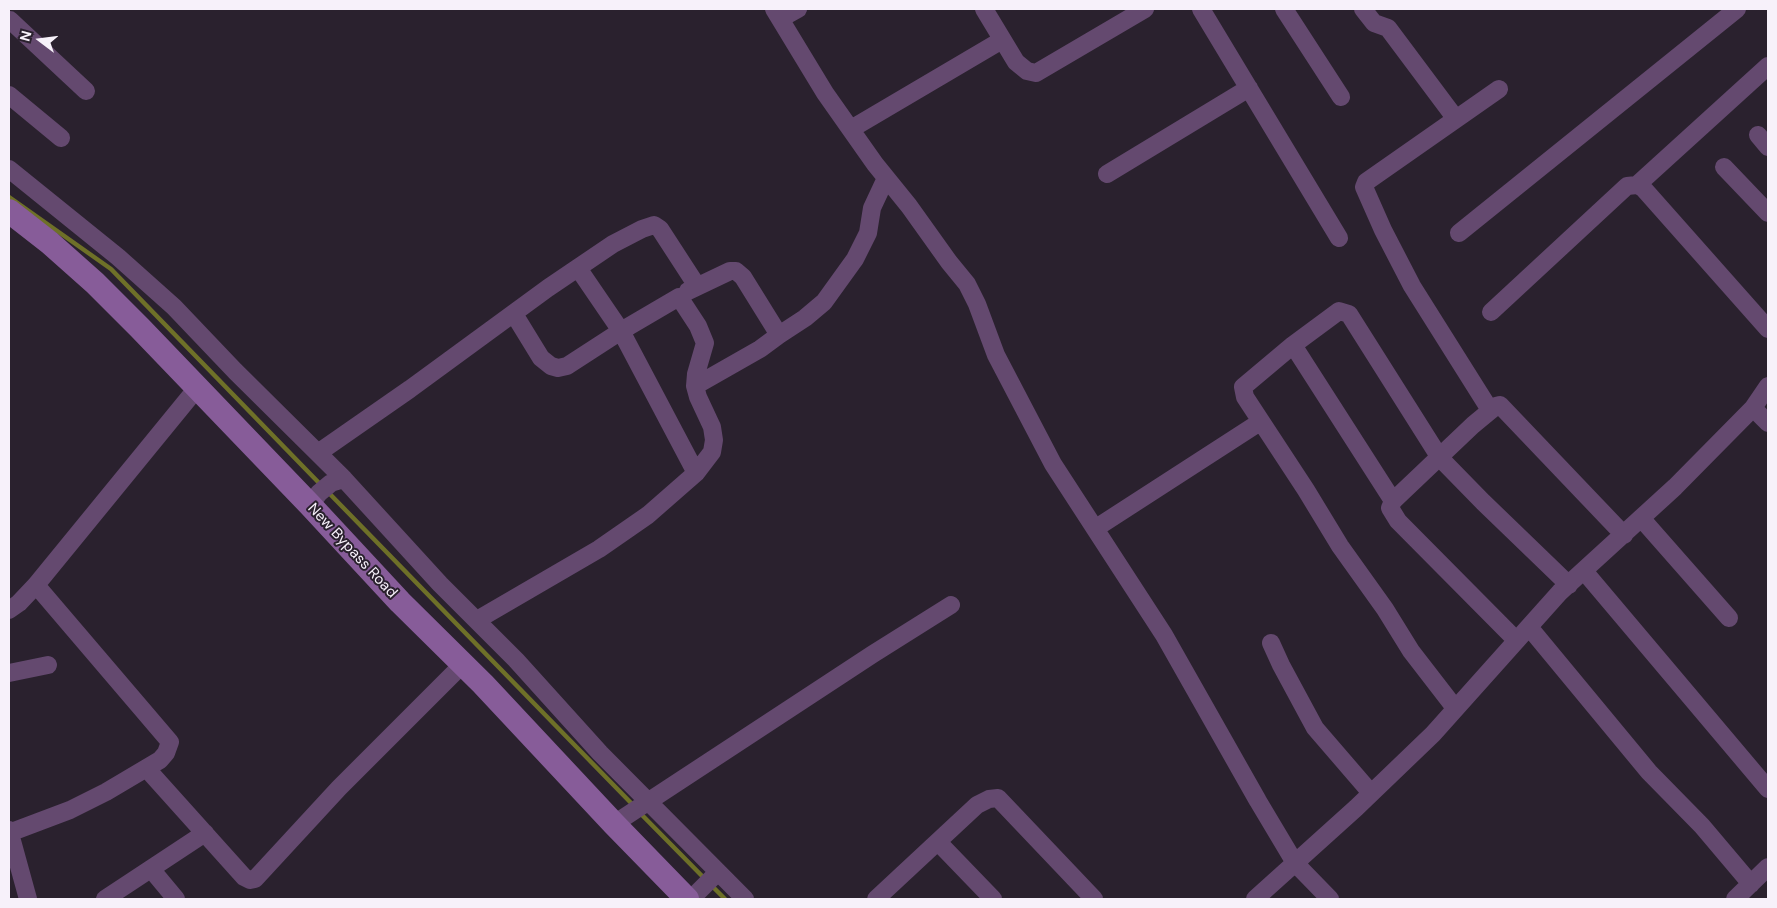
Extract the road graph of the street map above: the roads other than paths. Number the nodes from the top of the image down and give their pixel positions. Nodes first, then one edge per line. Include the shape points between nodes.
1 (798, 9) edge
2 (984, 9) edge
3 (1144, 9) edge
4 (1201, 9) edge
5 (1284, 9) edge
6 (1363, 9) edge
7 (1737, 9) edge
8 (777, 14) edge
9 (12, 18) edge
10 (1002, 40) junction
11 (1768, 66) edge
12 (1248, 88) junction
13 (1499, 89) dead end
14 (86, 91) dead end
15 (9, 95) edge
16 (1341, 97) dead end
17 (1456, 119) junction
18 (851, 130) junction
19 (61, 138) dead end
20 (1724, 167) dead end
21 (9, 169) edge
22 (1107, 174) dead end
23 (886, 178) junction
24 (1637, 185) junction
25 (9, 211) edge
26 (1768, 213) edge
27 (1459, 233) dead end
28 (1339, 238) dead end
29 (578, 268) junction
30 (697, 286) junction
31 (679, 297) junction
32 (1491, 312) dead end
33 (514, 314) junction
34 (1768, 329) edge
35 (620, 331) junction
36 (778, 335) junction
37 (705, 343) junction
38 (1293, 346) junction
39 (722, 372) junction
40 (695, 386) junction
41 (1768, 386) edge
42 (197, 388) junction
43 (1753, 408) junction
44 (1490, 410) junction
45 (1260, 422) junction
46 (1768, 423) edge
47 (318, 452) junction
48 (1440, 458) junction
49 (696, 473) junction
50 (326, 490) junction
51 (1393, 501) junction
52 (1641, 518) junction
53 (1096, 528) junction
54 (1624, 535) junction
55 (1584, 571) junction
56 (36, 585) junction
57 (1569, 585) junction
58 (951, 605) dead end
59 (9, 610) edge
60 (1729, 618) dead end
61 (476, 620) junction
62 (1529, 627) junction
63 (1516, 640) junction
64 (1271, 643) dead end
65 (48, 665) dead end
66 (462, 665) junction
67 (9, 673) edge
68 (1455, 708) junction
69 (147, 769) junction
70 (1768, 789) edge
71 (1371, 793) junction
72 (633, 811) junction
73 (9, 831) edge
74 (205, 833) junction
75 (938, 842) junction
76 (1295, 863) junction
77 (1768, 867) edge
78 (151, 869) junction
79 (1751, 884) junction
80 (702, 888) edge
81 (879, 898) edge
82 (28, 899) edge
83 (105, 899) edge
84 (176, 899) edge
85 (746, 899) edge
86 (993, 899) edge
87 (1094, 899) edge
88 (1255, 899) edge
89 (1330, 899) edge
90 (1735, 899) edge

1 - 8 street
2 - 10 street
3 - 10 street via 1036,73 1027,71 1016,62
4 - 12 street
5 - 16 street
6 - 17 street via 1374,23 1388,28
7 - 27 street
8 - 18 street
9 - 14 street
10 - 18 street
11 - 24 street
12 - 22 street
12 - 28 street
13 - 17 street
15 - 19 street
17 - 44 street via 1366,182 1364,187 1412,286
18 - 23 street
20 - 26 street
21 - 47 street via 174,307
23 - 36 street via 872,208 868,233 855,259 824,302
23 - 53 street via 967,284 996,354 1053,464
24 - 32 street via 1627,186
24 - 34 street
25 - 42 main road, New Bypass Road via 95,283
29 - 30 street via 613,244 654,225 660,228
29 - 33 street
29 - 35 street
30 - 31 street
30 - 36 street via 736,271 743,277
31 - 35 street
31 - 37 street
33 - 35 street via 541,358 558,368 567,366
33 - 47 street
35 - 49 street
36 - 39 street
37 - 39 street
37 - 40 street
38 - 45 street via 1243,387 1245,397
38 - 48 street via 1339,311 1349,314
38 - 51 street
39 - 40 street
40 - 49 street via 714,440 712,452
41 - 43 street
42 - 50 main road, New Bypass Road
42 - 56 street
43 - 46 street
43 - 52 street
44 - 48 street
44 - 54 street via 1500,405
45 - 53 street
45 - 68 street via 1411,651
47 - 50 street
48 - 51 street
48 - 57 street
49 - 61 street via 648,515 613,540
50 - 61 street via 440,584
50 - 66 main road, New Bypass Road via 400,602
51 - 63 street via 1390,508 1398,521
52 - 54 street
52 - 60 street
53 - 76 street via 1164,635
54 - 55 street
55 - 57 street
55 - 70 street
56 - 59 street
56 - 69 street via 170,742 166,753
57 - 62 street
58 - 72 street
61 - 72 street via 600,753
62 - 63 street
62 - 79 street via 1649,772 1702,826
63 - 68 street
64 - 71 street via 1315,728
65 - 67 street
66 - 72 main road, New Bypass Road
66 - 74 street via 339,788 255,879 244,877
68 - 71 street via 1433,734
69 - 73 street via 90,801
69 - 74 street
71 - 76 street
72 - 80 main road, New Bypass Road
72 - 80 street
73 - 82 street
74 - 78 street
75 - 81 street
75 - 86 street
75 - 87 street via 977,805 998,798
76 - 88 street
76 - 89 street
77 - 79 street
78 - 83 street
78 - 84 street
79 - 90 street
80 - 85 street

